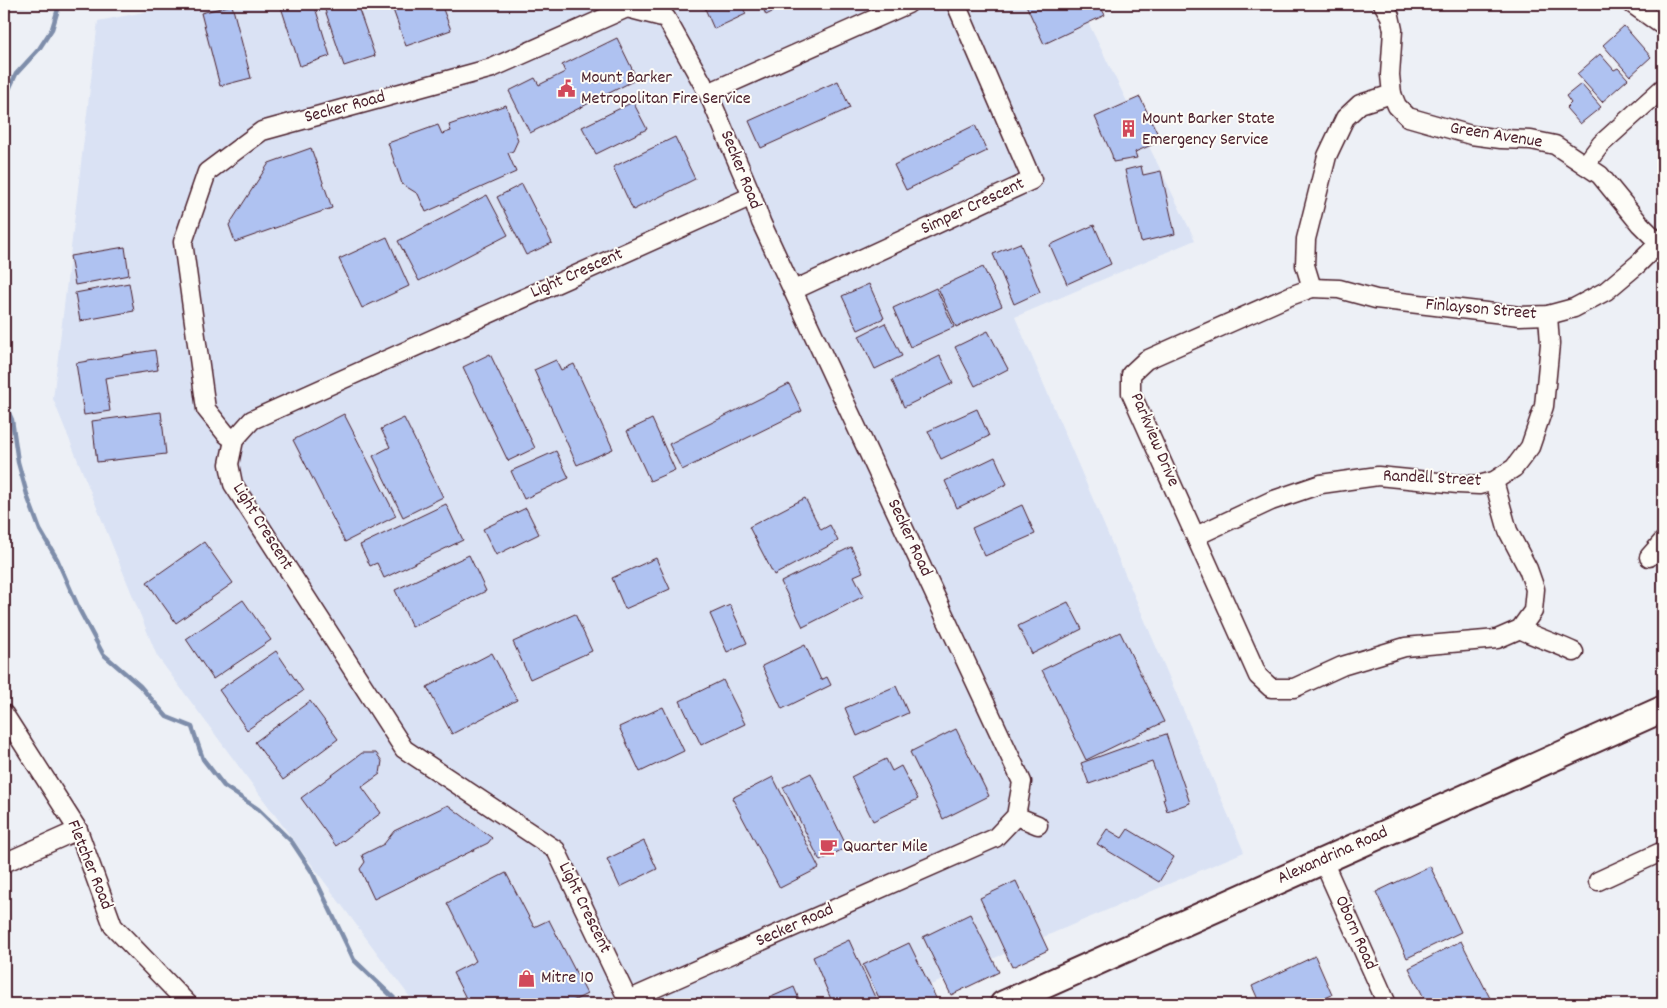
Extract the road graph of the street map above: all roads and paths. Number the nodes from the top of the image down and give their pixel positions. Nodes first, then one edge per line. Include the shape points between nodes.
1 (908, 4) edge
2 (956, 4) edge
3 (1383, 4) edge
4 (1632, 4) edge
5 (1663, 26) edge
6 (1663, 88) edge
7 (708, 93) junction
8 (1392, 94) junction
9 (1585, 165) junction
10 (752, 196) junction
11 (1661, 244) edge
12 (1312, 288) junction
13 (794, 290) junction
14 (1548, 315) junction
15 (234, 440) junction
16 (1494, 481) junction
17 (1196, 536) junction
18 (1663, 541) edge
19 (1649, 557) dead end
20 (1520, 629) junction
21 (1574, 652) dead end
22 (1663, 709) edge
23 (4, 714) edge
24 (1016, 816) junction
25 (1038, 824) dead end
26 (78, 830) junction
27 (1663, 850) edge
28 (1323, 861) junction
29 (4, 863) edge
30 (1598, 881) dead end
31 (629, 1002) edge
32 (188, 1004) edge
33 (1003, 1004) edge
34 (1386, 1004) edge

1 - 7 street
2 - 13 street, Simper Crescent via 1032,180
3 - 8 street via 1390,16 1392,30
4 - 5 street
6 - 9 street via 1601,144
7 - 10 street, Secker Road
7 - 15 street, Secker Road via 666,18 627,8 492,68 262,131 207,172 183,242 206,408
8 - 9 street, Green Avenue via 1397,106 1408,117 1471,135 1555,145
8 - 12 street via 1360,104 1345,118 1327,156 1306,239 1305,265
9 - 11 street, Green Avenue via 1600,175
10 - 13 street, Secker Road
10 - 15 street, Light Crescent via 252,420
11 - 14 street, Finlayson Street via 1606,291 1574,308
12 - 14 street, Finlayson Street via 1339,289 1376,299 1520,316
12 - 17 street, Parkview Drive via 1146,360 1131,374 1131,393
13 - 24 street, Secker Road via 1022,782
14 - 16 street, Randell Street via 1550,344 1544,406 1530,447 1514,468
15 - 31 street, Light Crescent via 229,464 233,484 404,750 556,850
16 - 17 street, Randell Street via 1479,485 1378,476 1321,484 1272,501
16 - 20 street via 1508,531 1535,588 1533,611
17 - 20 street, Parkview Drive via 1258,676 1271,688 1294,688 1342,666 1405,647 1497,640
18 - 19 street
20 - 21 street
22 - 28 main road, Alexandrina Road
23 - 26 street, Fletcher Road
24 - 25 street
24 - 31 street, Secker Road via 995,838
26 - 29 street
26 - 32 street, Fletcher Road via 113,926
27 - 30 street
28 - 33 main road, Alexandrina Road
28 - 34 street, Oborn Road

